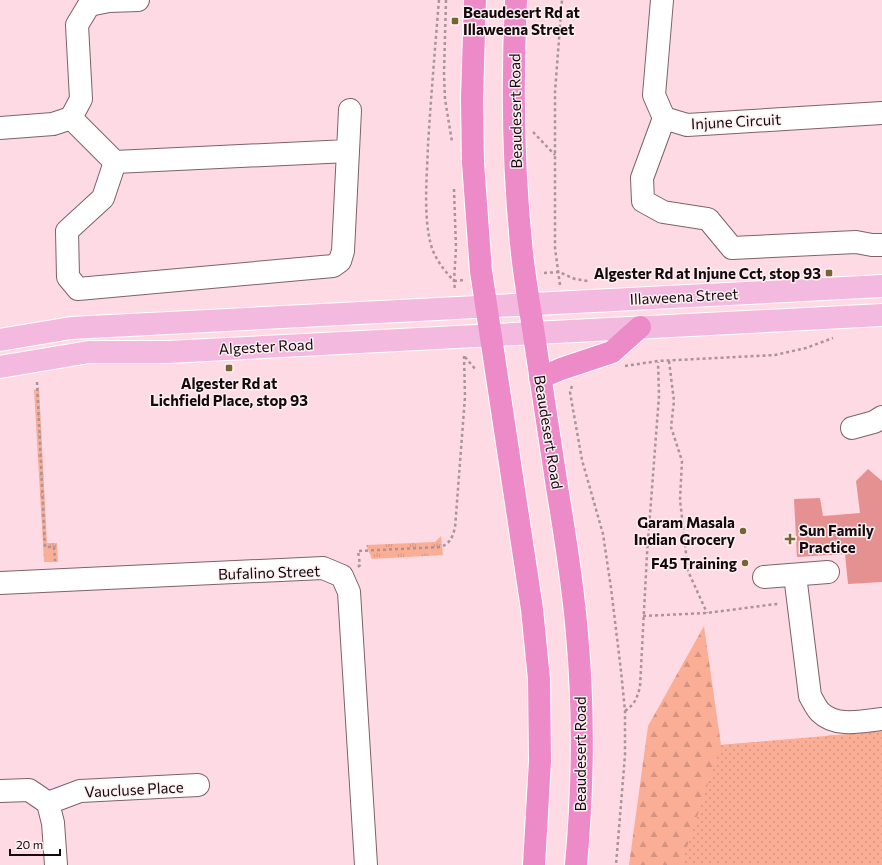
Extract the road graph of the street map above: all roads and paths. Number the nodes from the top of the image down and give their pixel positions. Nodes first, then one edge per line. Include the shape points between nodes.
1 (138, 0) edge
2 (439, 0) edge
3 (446, 0) edge
4 (475, 0) edge
5 (516, 0) edge
6 (562, 0) edge
7 (662, 0) edge
8 (87, 2) edge
9 (350, 110) dead end
10 (882, 113) edge
11 (71, 118) junction
12 (664, 118) junction
13 (0, 128) edge
14 (453, 149) dead end
15 (348, 151) junction
16 (115, 162) junction
17 (454, 187) dead end
18 (882, 245) edge
19 (590, 281) dead end
20 (882, 286) edge
21 (529, 304) junction
22 (485, 306) junction
23 (882, 315) edge
24 (640, 326) junction
25 (534, 333) junction
26 (490, 335) junction
27 (836, 337) dead end
28 (0, 340) edge
29 (464, 357) dead end
30 (658, 361) junction
31 (669, 361) junction
32 (0, 367) edge
33 (620, 368) dead end
34 (540, 378) junction
35 (37, 382) dead end
36 (574, 384) dead end
37 (882, 417) edge
38 (852, 428) dead end
39 (55, 566) dead end
40 (828, 572) dead end
41 (795, 575) junction
42 (342, 576) junction
43 (764, 577) dead end
44 (0, 583) edge
45 (800, 610) junction
46 (707, 613) junction
47 (643, 616) junction
48 (625, 711) junction
49 (882, 719) edge
50 (198, 785) dead end
51 (0, 791) edge
52 (48, 803) junction
53 (56, 865) edge
54 (366, 865) edge
55 (534, 865) edge
56 (576, 865) edge
57 (616, 865) edge

1 - 8 street
2 - 17 path via 427,172 428,218 432,247 443,268 454,281
3 - 14 path via 445,99
4 - 22 highway via 472,99 474,163
5 - 21 highway, Beaudesert Road via 514,128 519,223
6 - 19 path via 556,81 555,248 559,272 575,279
7 - 12 street via 654,94
8 - 11 street via 77,25 81,98
9 - 15 street
10 - 12 street, Injune Circuit via 687,124
11 - 13 street via 53,124
11 - 16 street
12 - 18 street via 642,178 643,201 663,212 708,219 732,248 856,242
15 - 16 street
15 - 16 street via 343,251 340,261 333,266 78,289 68,277 67,231 103,198
20 - 21 main road, Illaweena Street
21 - 22 main road, Illaweena Street
21 - 25 highway, Beaudesert Road
22 - 26 highway
22 - 28 main road, Algester Road via 71,328
23 - 24 main road, Illaweena Street
24 - 25 main road, Illaweena Street
24 - 34 highway via 612,352
25 - 26 main road, Algester Road
25 - 34 highway, Beaudesert Road
26 - 32 main road, Algester Road via 168,352 89,352
26 - 55 highway via 532,609 539,679 540,761
27 - 31 path via 806,348 775,355
29 - 42 path via 465,397 455,528 450,541 440,546 358,551 360,565
30 - 31 path
30 - 33 path
30 - 47 path via 659,396
31 - 46 path via 674,401 671,427 682,462 680,500 688,571
34 - 56 highway, Beaudesert Road via 577,634 581,790
35 - 39 path via 45,547 54,547
36 - 48 path via 570,398 582,460 603,534
37 - 38 street
40 - 41 street
41 - 43 street
41 - 45 street
42 - 44 street, Bufalino Street via 323,568
42 - 54 street, Bufalino Street via 349,592
45 - 46 path via 776,604
45 - 49 street via 810,696 820,713 832,720 849,723
46 - 47 path
47 - 48 path via 640,687 633,705
48 - 57 path via 625,755
50 - 52 street, Vaucluse Place via 80,791
51 - 52 street via 29,790
52 - 53 street via 53,822

